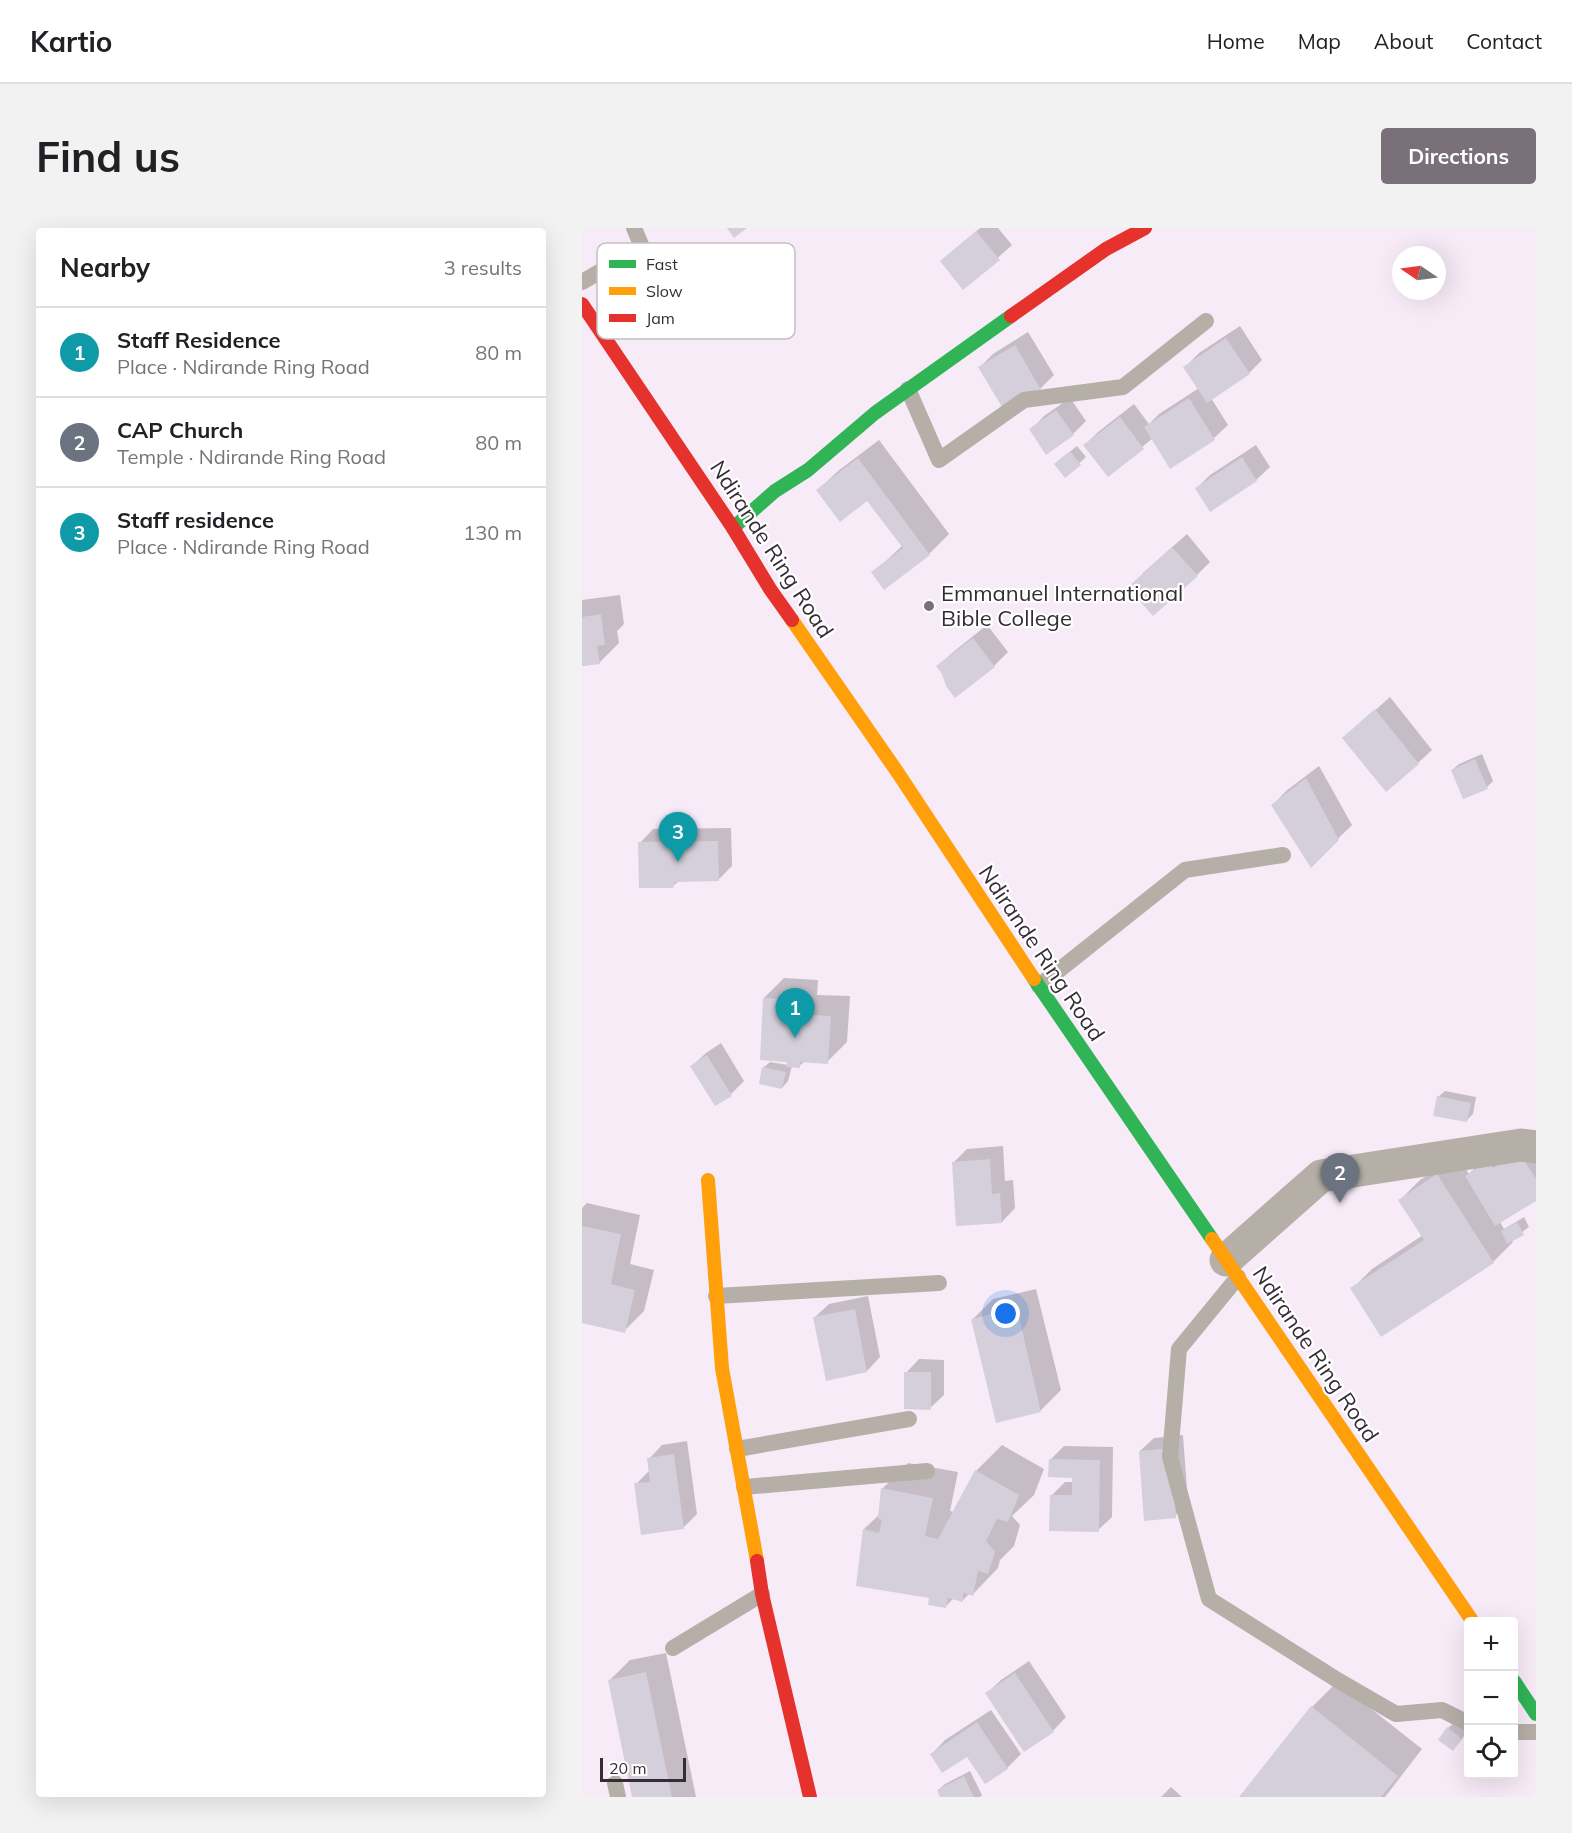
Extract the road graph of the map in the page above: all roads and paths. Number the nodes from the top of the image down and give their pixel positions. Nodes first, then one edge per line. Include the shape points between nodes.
1 (634, 228) edge
2 (1145, 228) edge
3 (640, 243) edge
4 (597, 273) edge
5 (582, 282) edge
6 (582, 304) edge
7 (1206, 321) dead end
8 (597, 326) edge
9 (606, 339) edge
10 (908, 389) junction
11 (733, 528) junction
12 (1283, 855) dead end
13 (1039, 986) junction
14 (1536, 1147) edge
15 (708, 1180) dead end
16 (1232, 1268) junction
17 (939, 1283) dead end
18 (716, 1296) junction
19 (909, 1419) dead end
20 (737, 1449) junction
21 (927, 1471) dead end
22 (744, 1487) junction
23 (762, 1594) junction
24 (1470, 1617) edge
25 (673, 1648) dead end
26 (1518, 1687) edge
27 (1536, 1714) edge
28 (1464, 1721) edge
29 (1518, 1732) edge
30 (1536, 1732) edge
31 (810, 1797) edge

1 - 3 lane
2 - 10 street via 1106,249
4 - 5 lane
6 - 8 street, Ndirande Ring Road
7 - 10 lane via 1123,387 1024,400 939,460
9 - 11 street, Ndirande Ring Road
10 - 11 street
11 - 13 street, Ndirande Ring Road via 770,589
12 - 13 lane via 1185,870
13 - 16 street, Ndirande Ring Road
14 - 16 street via 1521,1144 1321,1176
15 - 18 street
16 - 24 street, Ndirande Ring Road
16 - 28 lane via 1179,1349 1170,1457 1209,1599 1396,1714 1442,1710
17 - 18 lane
18 - 20 street via 722,1368
19 - 20 lane
20 - 22 street
21 - 22 lane
22 - 23 street
23 - 25 lane
23 - 31 street
26 - 27 street
29 - 30 lane

